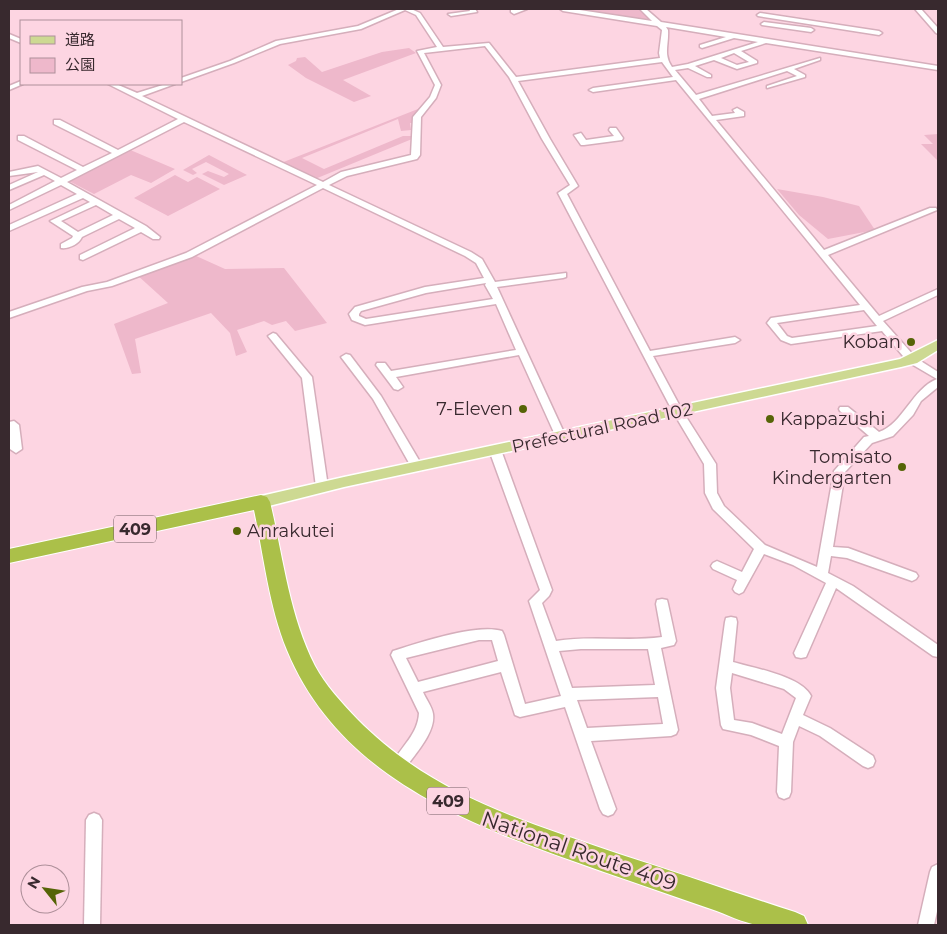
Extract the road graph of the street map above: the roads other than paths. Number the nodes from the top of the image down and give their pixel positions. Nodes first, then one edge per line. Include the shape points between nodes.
1 (403, 9) edge
2 (408, 9) edge
3 (472, 9) edge
4 (524, 9) edge
5 (563, 9) edge
6 (643, 9) edge
7 (918, 9) edge
8 (514, 12) dead end
9 (758, 12) edge
10 (450, 14) dead end
11 (528, 16) dead end
12 (659, 23) junction
13 (764, 24) junction
14 (367, 25) junction
15 (811, 30) dead end
16 (938, 31) edge
17 (376, 32) dead end
18 (879, 33) dead end
19 (732, 36) junction
20 (763, 41) junction
21 (772, 42) junction
22 (844, 44) dead end
23 (702, 46) dead end
24 (441, 48) junction
25 (867, 50) dead end
26 (735, 51) junction
27 (851, 55) junction
28 (715, 58) junction
29 (874, 58) junction
30 (818, 59) dead end
31 (664, 60) junction
32 (689, 66) junction
33 (938, 68) edge
34 (670, 69) junction
35 (789, 69) junction
36 (710, 76) dead end
37 (678, 78) junction
38 (514, 79) junction
39 (182, 80) edge
40 (113, 85) edge
41 (169, 85) edge
42 (769, 86) dead end
43 (594, 90) dead end
44 (136, 96) junction
45 (695, 98) junction
46 (737, 110) dead end
47 (184, 118) junction
48 (712, 118) junction
49 (56, 122) dead end
50 (614, 130) dead end
51 (578, 135) dead end
52 (21, 138) dead end
53 (116, 152) junction
54 (9, 166) edge
55 (82, 170) junction
56 (21, 171) junction
57 (44, 172) junction
58 (9, 174) edge
59 (60, 181) junction
60 (322, 185) junction
61 (9, 188) edge
62 (84, 194) junction
63 (97, 202) junction
64 (9, 208) edge
65 (933, 210) dead end
66 (121, 215) junction
67 (9, 228) edge
68 (143, 228) junction
69 (78, 235) junction
70 (156, 237) dead end
71 (64, 246) dead end
72 (822, 254) junction
73 (83, 257) dead end
74 (563, 275) dead end
75 (489, 282) junction
76 (938, 292) edge
77 (498, 301) junction
78 (866, 307) junction
79 (9, 315) edge
80 (880, 324) junction
81 (273, 336) dead end
82 (735, 340) dead end
83 (938, 344) edge
84 (521, 352) junction
85 (648, 354) junction
86 (346, 357) dead end
87 (912, 360) junction
88 (381, 365) dead end
89 (389, 375) junction
90 (938, 376) edge
91 (938, 382) edge
92 (398, 387) dead end
93 (844, 409) dead end
94 (678, 412) junction
95 (9, 426) edge
96 (561, 437) junction
97 (878, 437) junction
98 (16, 449) dead end
99 (495, 450) junction
100 (417, 467) junction
101 (322, 487) junction
102 (261, 502) junction
103 (761, 548) junction
104 (827, 550) junction
105 (9, 556) edge
106 (717, 566) dead end
107 (912, 576) dead end
108 (827, 577) junction
109 (662, 604) dead end
110 (731, 622) dead end
111 (654, 644) junction
112 (552, 647) junction
113 (938, 652) edge
114 (802, 653) dead end
115 (506, 665) junction
116 (726, 666) junction
117 (413, 688) junction
118 (664, 691) junction
119 (569, 697) junction
120 (795, 718) junction
121 (582, 735) junction
122 (786, 742) junction
123 (868, 761) dead end
124 (396, 769) junction
125 (784, 792) dead end
126 (608, 809) dead end
127 (94, 820) dead end
128 (938, 872) edge
129 (92, 925) edge
130 (795, 925) edge
131 (926, 925) edge

1 - 14 street
2 - 24 street via 418,14
3 - 10 street via 474,12
4 - 8 street
4 - 11 street
5 - 12 street
6 - 12 street
7 - 16 street
9 - 13 street
9 - 18 street
12 - 19 street
12 - 31 street via 665,34 661,52
13 - 15 street
13 - 21 street
14 - 17 street
14 - 39 street via 278,42
19 - 20 street
19 - 23 street
20 - 21 street
20 - 26 street
21 - 27 street
22 - 27 street
24 - 38 street via 487,44
24 - 60 street via 420,52 438,85 437,92 417,117 416,155 344,174
25 - 29 street
26 - 28 street
26 - 28 street via 754,62 737,67
27 - 29 street
28 - 32 street
29 - 33 street
30 - 35 street
31 - 34 street
31 - 38 street
32 - 34 street
32 - 36 street
34 - 37 street
35 - 42 street via 803,76
35 - 45 street
37 - 43 street
37 - 45 street
38 - 85 street via 569,174 574,186 562,193
40 - 44 street
41 - 44 street
44 - 47 street
45 - 48 street
46 - 48 street via 741,114
47 - 53 street
47 - 60 street
48 - 72 street
49 - 53 street
50 - 51 street via 619,138 584,143
52 - 55 street
53 - 55 street
54 - 56 street
55 - 59 street
56 - 57 street via 38,168
56 - 58 street
57 - 59 street
57 - 61 street
59 - 62 street
59 - 64 street
60 - 75 street via 474,257 481,263
60 - 79 street via 190,255
62 - 63 street
62 - 67 street
63 - 66 street
63 - 69 street via 54,221
65 - 72 street
66 - 68 street
66 - 69 street
68 - 70 street
68 - 73 street
69 - 71 street via 76,240
72 - 78 street
74 - 75 street
75 - 77 street
75 - 77 street via 417,292 358,309 355,318 364,322
76 - 80 street
77 - 84 street
78 - 80 street
78 - 80 street via 774,320 772,324 791,341
80 - 87 street
81 - 101 street via 307,377
82 - 85 street
83 - 87 main road, Prefectural Road 102
84 - 89 street
84 - 96 street
85 - 94 street
86 - 100 street via 377,398
87 - 90 street
87 - 94 main road, Prefectural Road 102
88 - 89 street
89 - 92 street
91 - 97 street via 917,399 909,413 889,433
93 - 97 street
94 - 96 main road, Prefectural Road 102
94 - 103 street via 710,464 711,493 719,509
95 - 98 street via 14,425
96 - 99 main road, Prefectural Road 102
97 - 104 street via 868,440 840,471
99 - 100 main road, Prefectural Road 102
99 - 112 street via 546,590 535,601
100 - 101 main road, Prefectural Road 102
101 - 102 main road, Prefectural Road 102
102 - 105 highway, 409
102 - 124 highway, National Route 409 / 409 via 282,600 306,669 349,726
103 - 106 street via 741,583
103 - 108 street
104 - 107 street via 848,553
104 - 108 street
108 - 113 street
108 - 114 street
109 - 111 street via 669,641
110 - 116 street
111 - 112 street via 577,642
111 - 118 street
112 - 119 street
115 - 117 street
115 - 117 street via 497,635 493,633 398,655
115 - 119 street via 520,711
116 - 120 street via 788,684 804,696
116 - 122 street via 723,688 728,725 752,729
117 - 124 street via 427,720
118 - 119 street
118 - 121 street via 671,730
119 - 121 street
120 - 122 street
120 - 123 street via 825,732
121 - 126 street
122 - 125 street
124 - 130 highway, National Route 409 / 409 via 456,806 505,827
127 - 129 street
128 - 131 street

